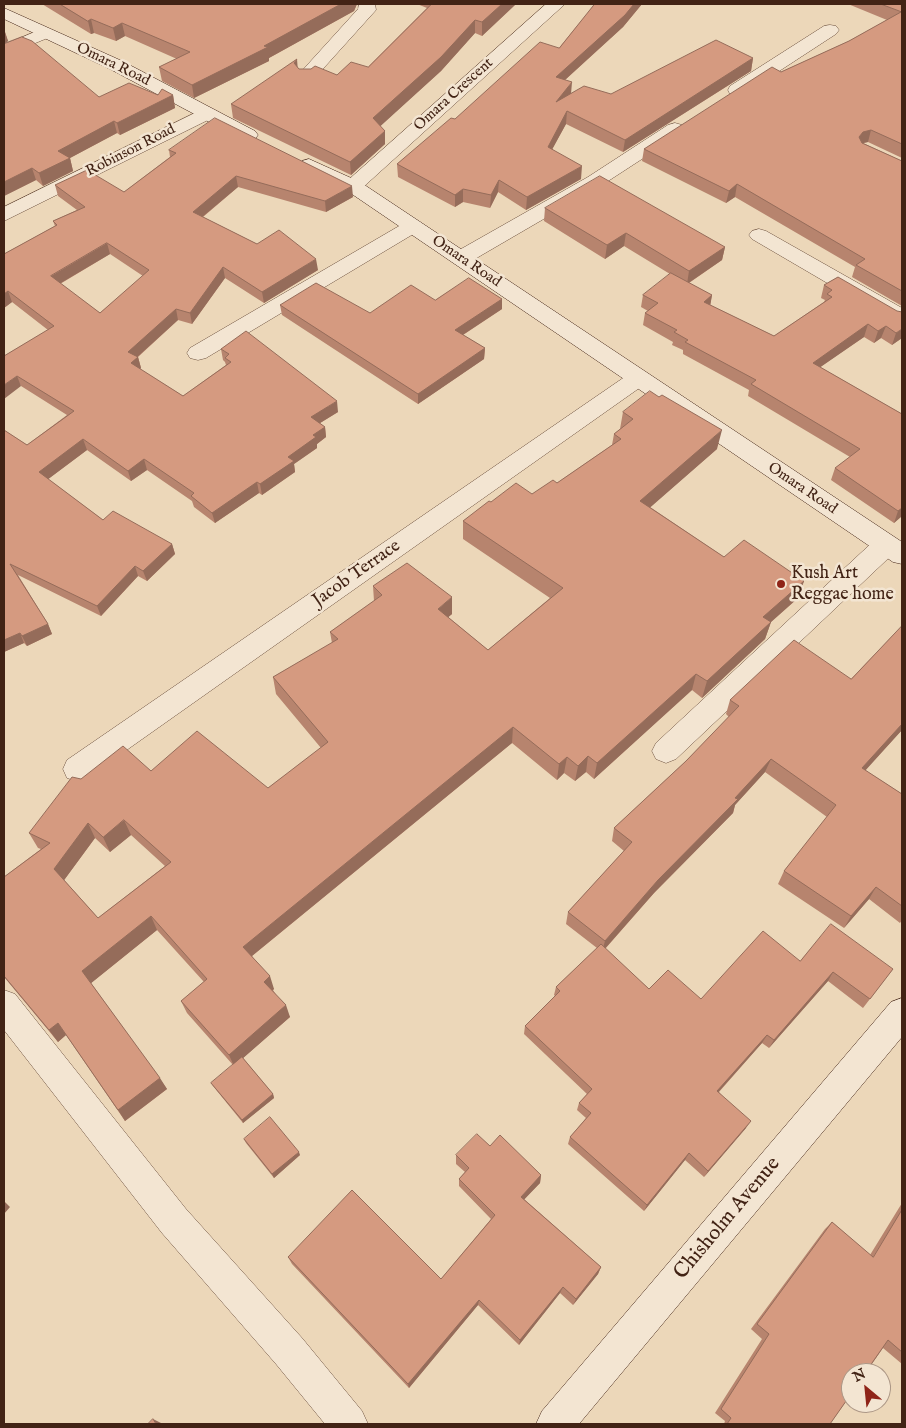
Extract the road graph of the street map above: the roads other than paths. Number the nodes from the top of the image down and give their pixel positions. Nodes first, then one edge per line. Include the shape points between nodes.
1 (367, 4) edge
2 (556, 4) edge
3 (4, 14) edge
4 (830, 30) dead end
5 (44, 33) junction
6 (4, 51) edge
7 (306, 77) edge
8 (718, 102) edge
9 (204, 114) junction
10 (694, 118) edge
11 (266, 144) edge
12 (292, 156) edge
13 (353, 186) junction
14 (4, 215) edge
15 (413, 226) junction
16 (759, 235) dead end
17 (461, 258) junction
18 (902, 317) edge
19 (198, 353) dead end
20 (637, 379) junction
21 (894, 550) edge
22 (666, 751) dead end
23 (77, 769) dead end
24 (4, 1005) edge
25 (902, 1013) edge
26 (349, 1424) edge
27 (555, 1424) edge

1 - 7 street via 367,10
2 - 13 street, Omara Crescent
3 - 5 street, Omara Road
4 - 8 street
5 - 6 street
5 - 9 street, Omara Road via 116,64
9 - 11 street, Omara Road
9 - 14 street, Robinson Road
10 - 17 street via 595,181
12 - 13 street, Omara Road
13 - 15 street, Omara Road
15 - 17 street, Omara Road
15 - 19 street
16 - 18 street
17 - 20 street, Omara Road
20 - 21 street, Omara Road
20 - 23 street, Jacob Terrace
21 - 22 street
24 - 26 street via 174,1220
25 - 27 street, Chisholm Avenue

